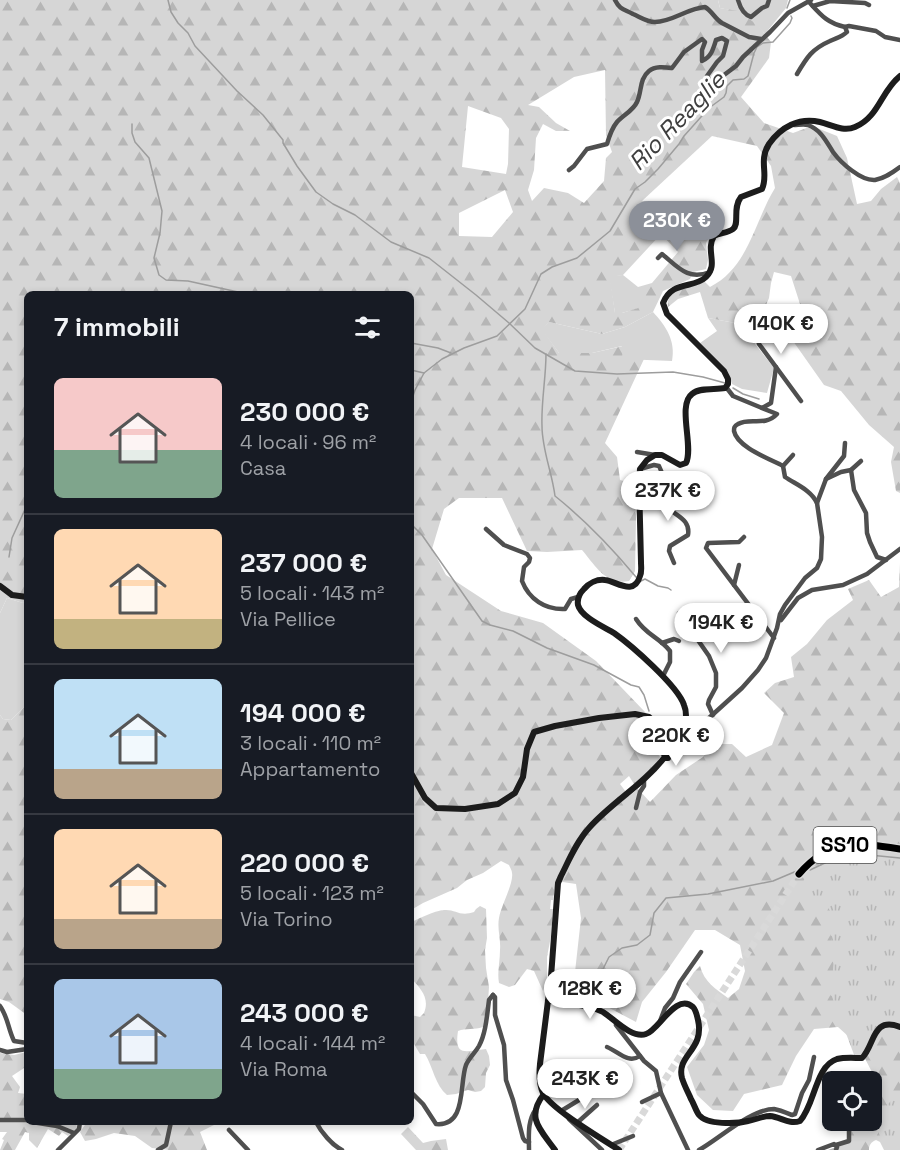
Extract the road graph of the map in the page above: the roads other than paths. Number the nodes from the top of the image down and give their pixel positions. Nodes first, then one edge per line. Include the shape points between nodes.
1 (615, 0) edge
2 (738, 0) edge
3 (769, 0) edge
4 (811, 3) edge
5 (869, 5) dead end
6 (845, 27) junction
7 (761, 39) junction
8 (900, 40) edge
9 (797, 75) dead end
10 (900, 76) edge
11 (792, 123) junction
12 (900, 167) edge
13 (569, 170) dead end
14 (658, 258) dead end
15 (710, 272) junction
16 (768, 308) dead end
17 (776, 367) junction
18 (726, 387) junction
19 (801, 401) dead end
20 (762, 408) junction
21 (777, 414) junction
22 (785, 415) dead end
23 (845, 443) dead end
24 (637, 452) dead end
25 (655, 455) junction
26 (793, 455) dead end
27 (861, 461) dead end
28 (783, 466) junction
29 (640, 470) junction
30 (851, 470) junction
31 (826, 478) junction
32 (817, 503) junction
33 (486, 530) dead end
34 (744, 537) dead end
35 (900, 549) edge
36 (886, 560) junction
37 (674, 563) dead end
38 (739, 565) dead end
39 (734, 585) junction
40 (0, 586) edge
41 (24, 597) edge
42 (578, 597) junction
43 (706, 608) dead end
44 (679, 613) dead end
45 (636, 619) dead end
46 (760, 621) junction
47 (779, 622) junction
48 (774, 638) junction
49 (679, 641) dead end
50 (662, 643) junction
51 (663, 676) junction
52 (713, 715) junction
53 (682, 737) junction
54 (665, 756) junction
55 (414, 778) edge
56 (644, 779) junction
57 (636, 808) dead end
58 (900, 849) edge
59 (799, 874) tunnel mouth
60 (701, 952) dead end
61 (549, 1003) junction
62 (0, 1006) edge
63 (611, 1018) junction
64 (660, 1021) junction
65 (900, 1027) edge
66 (24, 1042) edge
67 (607, 1047) dead end
68 (24, 1049) edge
69 (0, 1050) edge
70 (640, 1056) junction
71 (814, 1057) dead end
72 (597, 1089) dead end
73 (661, 1093) junction
74 (544, 1094) junction
75 (414, 1095) edge
76 (642, 1102) dead end
77 (597, 1105) dead end
78 (536, 1109) junction
79 (561, 1111) junction
80 (0, 1120) edge
81 (24, 1120) edge
82 (578, 1122) junction
83 (740, 1122) junction
84 (51, 1125) edge
85 (80, 1125) edge
86 (170, 1125) edge
87 (318, 1125) edge
88 (229, 1130) dead end
89 (849, 1131) edge
90 (74, 1133) junction
91 (633, 1136) dead end
92 (529, 1142) junction
93 (611, 1145) junction
94 (836, 1148) edge
95 (58, 1150) edge
96 (158, 1150) edge
97 (248, 1150) edge
98 (342, 1150) edge
99 (529, 1150) edge
100 (555, 1150) edge
101 (602, 1150) edge
102 (619, 1150) edge
103 (688, 1150) edge
104 (699, 1150) edge
105 (818, 1150) edge

1 - 7 street via 620,8 656,22 705,7 722,23 749,38
2 - 3 street via 741,9 751,17
4 - 5 street
4 - 6 street via 827,20
4 - 7 street via 788,12
6 - 8 street via 876,31
6 - 9 street via 844,35 808,55
7 - 13 street via 736,66 710,81 707,76 723,56 727,41 722,38 716,40 707,59 702,61 702,39 684,52 672,68 649,71 637,102 617,122 607,144 587,149
10 - 11 main road via 870,118 855,127 844,130 806,120
11 - 12 street via 807,125 823,134 834,154 863,177 881,178
11 - 15 main road via 777,135 764,154 762,189 741,197 735,227 714,236 710,242
14 - 15 street via 662,254 692,275
15 - 18 main road via 706,278 669,293 663,303 667,314 724,371
16 - 17 street via 758,339
17 - 19 street
17 - 20 street via 771,403
18 - 20 street via 733,396
18 - 25 main road via 695,392 689,397 686,463 680,465
20 - 21 street
21 - 22 street
21 - 28 street via 763,421 739,423 734,429 738,440
23 - 31 street via 844,456
24 - 25 street
25 - 29 main road
26 - 28 street
27 - 30 street
28 - 32 street via 785,477 810,492
29 - 37 street via 659,466 662,499 690,528 688,535 670,546
29 - 42 main road via 640,576 626,587 605,580 592,582
30 - 31 street
30 - 36 street via 854,490 866,513 870,542 877,556
31 - 32 street
32 - 47 street via 821,559 785,605
33 - 42 street via 504,545 527,554 530,562 524,567 522,581 531,596 547,608 565,609 571,599
34 - 39 street via 739,542 708,543 706,548
35 - 36 street
36 - 47 street via 843,585 812,590 798,598
38 - 39 street
39 - 46 street
40 - 41 main road via 12,595
42 - 51 main road via 583,614 624,641
43 - 46 street via 712,616
44 - 52 street via 716,673 716,687 708,704
45 - 50 street
46 - 48 street
47 - 48 street
48 - 52 street via 766,658 752,676
49 - 50 street
50 - 51 street via 670,651
51 - 53 main road via 685,706
52 - 53 street
53 - 54 main road
54 - 55 main road via 661,728 649,717 599,717 534,732 515,794 498,804 436,808
54 - 56 main road
56 - 57 street
56 - 61 main road via 588,829 561,876
58 - 59 main road, SS10 via 863,844 840,846 818,856
60 - 64 street
61 - 63 main road via 600,1011
61 - 74 main road via 539,1076
62 - 66 street via 14,1041
63 - 64 main road via 638,1035 646,1034
63 - 70 street
64 - 83 main road via 677,1005 692,1007 700,1032 683,1062 682,1081 704,1119
65 - 83 main road via 883,1026 876,1031 862,1058 837,1059 829,1064 800,1121 793,1123 769,1116
67 - 70 street via 630,1060
68 - 69 street
70 - 73 street via 656,1071
71 - 83 street via 795,1114 772,1109
72 - 79 street
73 - 76 street
73 - 103 street
74 - 78 main road
74 - 79 main road
75 - 92 street via 434,1123 445,1124 454,1117 466,1066 481,1041 489,1000 494,995 506,1080 524,1140
77 - 82 street
78 - 92 street via 528,1130
78 - 100 main road via 537,1126
79 - 82 main road
79 - 101 street
80 - 81 street
82 - 93 main road
83 - 104 street
84 - 90 street
85 - 90 street
86 - 96 street via 166,1145
87 - 98 street
88 - 97 street
89 - 94 street via 849,1141
90 - 95 street
91 - 93 street
92 - 99 street
93 - 102 main road
94 - 105 street via 834,1144

